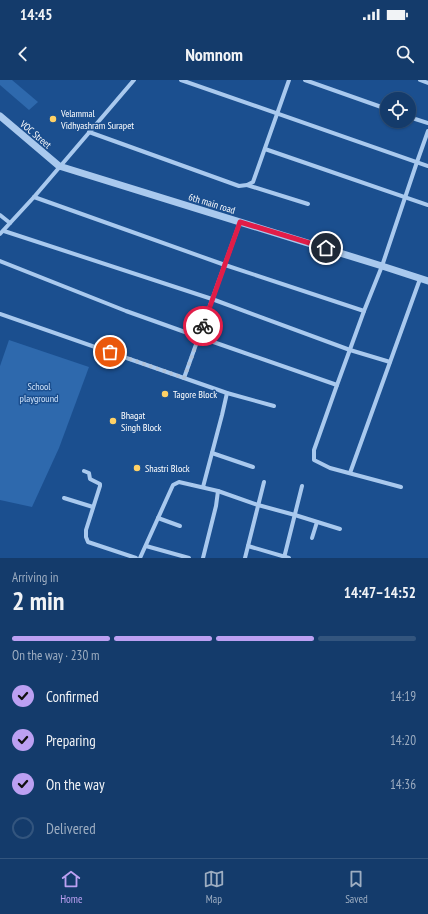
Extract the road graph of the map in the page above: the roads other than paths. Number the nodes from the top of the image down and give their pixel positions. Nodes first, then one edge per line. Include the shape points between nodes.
1 (134, 80) edge
2 (181, 80) edge
3 (289, 80) edge
4 (305, 80) edge
5 (420, 80) edge
6 (428, 83) edge
7 (380, 107) edge
8 (277, 114) junction
9 (0, 116) edge
10 (416, 119) edge
11 (428, 123) edge
12 (428, 131) edge
13 (89, 132) junction
14 (265, 149) junction
15 (417, 162) junction
16 (59, 166) junction
17 (428, 166) edge
18 (247, 185) junction
19 (34, 197) junction
20 (405, 197) junction
21 (308, 204) dead end
22 (428, 205) edge
23 (0, 215) edge
24 (240, 222) junction
25 (10, 223) junction
26 (2, 233) edge
27 (0, 262) edge
28 (224, 265) junction
29 (382, 266) junction
30 (420, 278) junction
31 (428, 281) edge
32 (212, 299) junction
33 (364, 311) junction
34 (0, 314) edge
35 (199, 337) junction
36 (350, 350) junction
37 (390, 362) junction
38 (184, 378) junction
39 (337, 385) junction
40 (227, 393) junction
41 (274, 406) dead end
42 (212, 453) junction
43 (253, 466) dead end
44 (84, 471) dead end
45 (350, 473) junction
46 (264, 482) dead end
47 (302, 486) dead end
48 (203, 487) junction
49 (401, 487) dead end
50 (218, 491) junction
51 (64, 498) dead end
52 (258, 505) junction
53 (94, 507) junction
54 (295, 515) junction
55 (158, 518) junction
56 (317, 522) junction
57 (180, 526) dead end
58 (340, 528) dead end
59 (312, 538) dead end
60 (146, 546) junction
61 (248, 546) junction
62 (284, 557) edge
63 (136, 558) edge
64 (140, 558) edge
65 (189, 558) edge
66 (203, 558) edge
67 (245, 558) edge
68 (289, 558) edge

1 - 13 street
2 - 8 street
3 - 8 street
4 - 7 street
5 - 6 street
8 - 14 street
8 - 15 street
9 - 16 street, VOC Street
10 - 11 street
12 - 15 street
13 - 16 street
13 - 18 street via 240,186
14 - 18 street via 253,182
14 - 20 street
15 - 17 street
15 - 20 street
16 - 19 street
16 - 24 street, 6th main road
18 - 21 street
19 - 25 street
19 - 28 street
20 - 22 street
20 - 29 street
23 - 25 street
24 - 28 street
24 - 29 street, 6th main road
25 - 26 street
26 - 32 street
27 - 35 street
28 - 32 street
28 - 33 street
29 - 30 street, 6th main road
29 - 33 street
30 - 31 street, 6th main road
30 - 37 street
32 - 35 street
32 - 36 street
33 - 36 street
34 - 38 street
35 - 38 street
35 - 39 street
36 - 37 street
36 - 39 street
37 - 45 street
38 - 40 street
39 - 45 street via 314,450 314,460 330,468
40 - 41 street
40 - 42 street
42 - 43 street
42 - 48 street
44 - 53 street via 89,474 90,479 100,484
45 - 49 street
46 - 52 street
47 - 54 street
48 - 50 street
48 - 55 street via 179,482 174,484
50 - 52 street
50 - 66 street
51 - 53 street
52 - 54 street
52 - 61 street
53 - 63 street via 86,530 88,542
54 - 56 street
54 - 62 street
55 - 57 street
55 - 60 street
56 - 58 street
56 - 59 street
60 - 64 street
60 - 65 street
61 - 62 street
61 - 67 street
62 - 68 street

